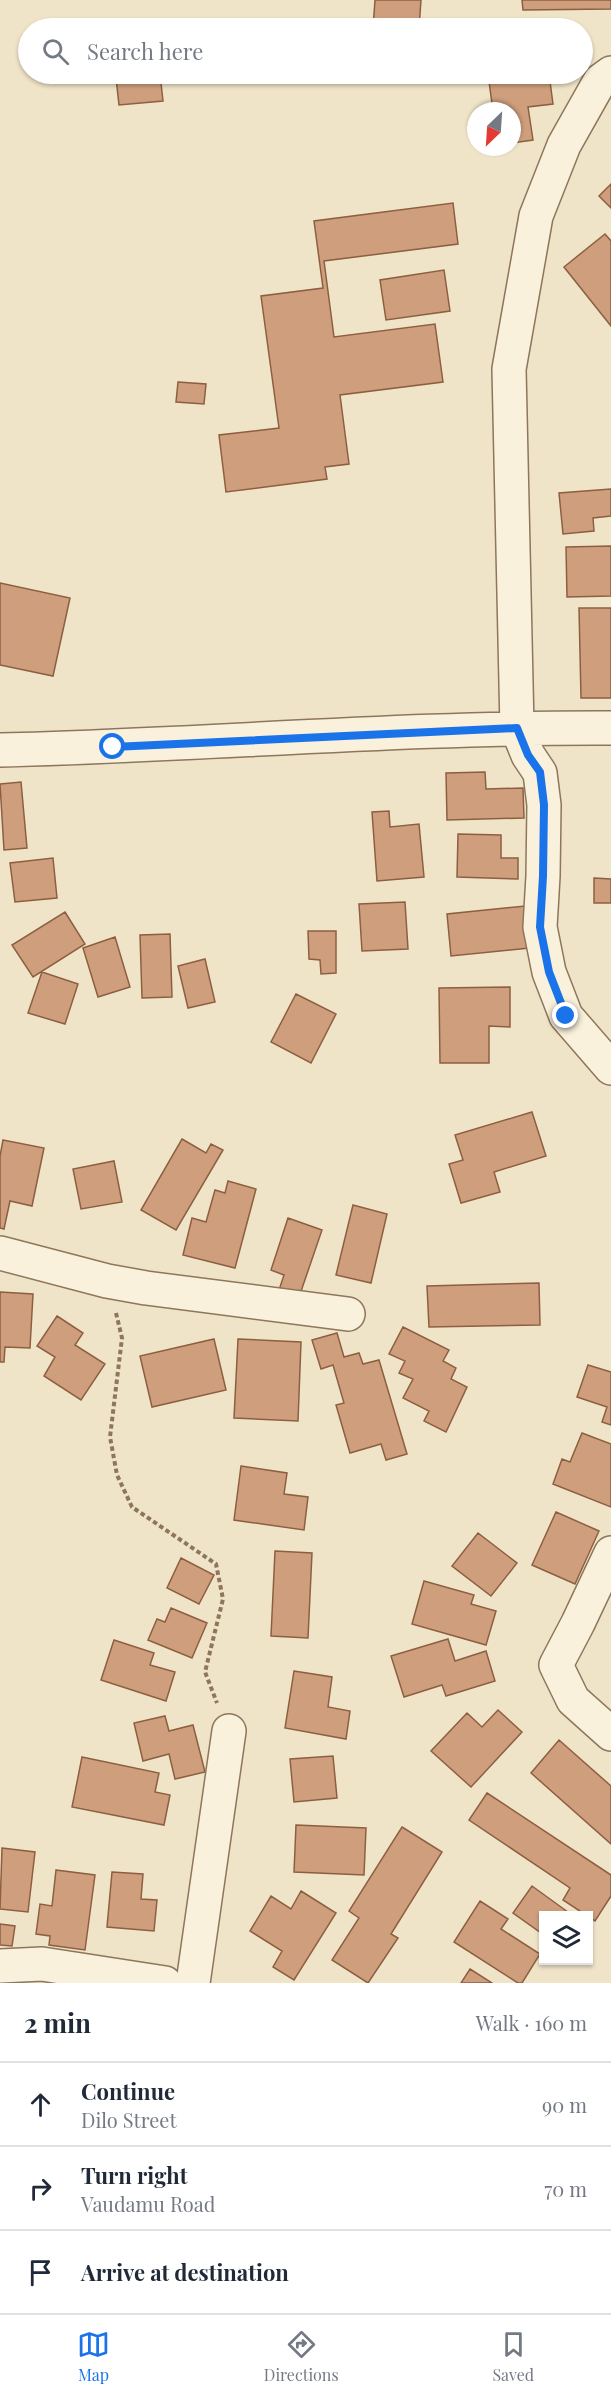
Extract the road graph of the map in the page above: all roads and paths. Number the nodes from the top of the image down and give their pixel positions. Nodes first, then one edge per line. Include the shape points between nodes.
1 (611, 73) edge
2 (517, 728) junction
3 (611, 728) edge
4 (0, 750) edge
5 (611, 1068) edge
6 (0, 1252) edge
7 (108, 1281) junction
8 (348, 1314) dead end
9 (611, 1553) edge
10 (229, 1731) joint
11 (611, 1734) edge
12 (0, 1966) edge
13 (165, 1983) edge
14 (194, 1983) edge

1 - 2 street via 600,81 564,145 536,216 509,369
2 - 3 street
2 - 4 street
2 - 5 street via 540,772 544,805 540,927 549,972 566,1016
6 - 7 street
7 - 8 street
7 - 10 path via 122,1338 110,1437 117,1475 132,1507 216,1564 223,1599 205,1672
9 - 11 street via 556,1665 573,1700
10 - 14 street
12 - 13 street via 42,1964

